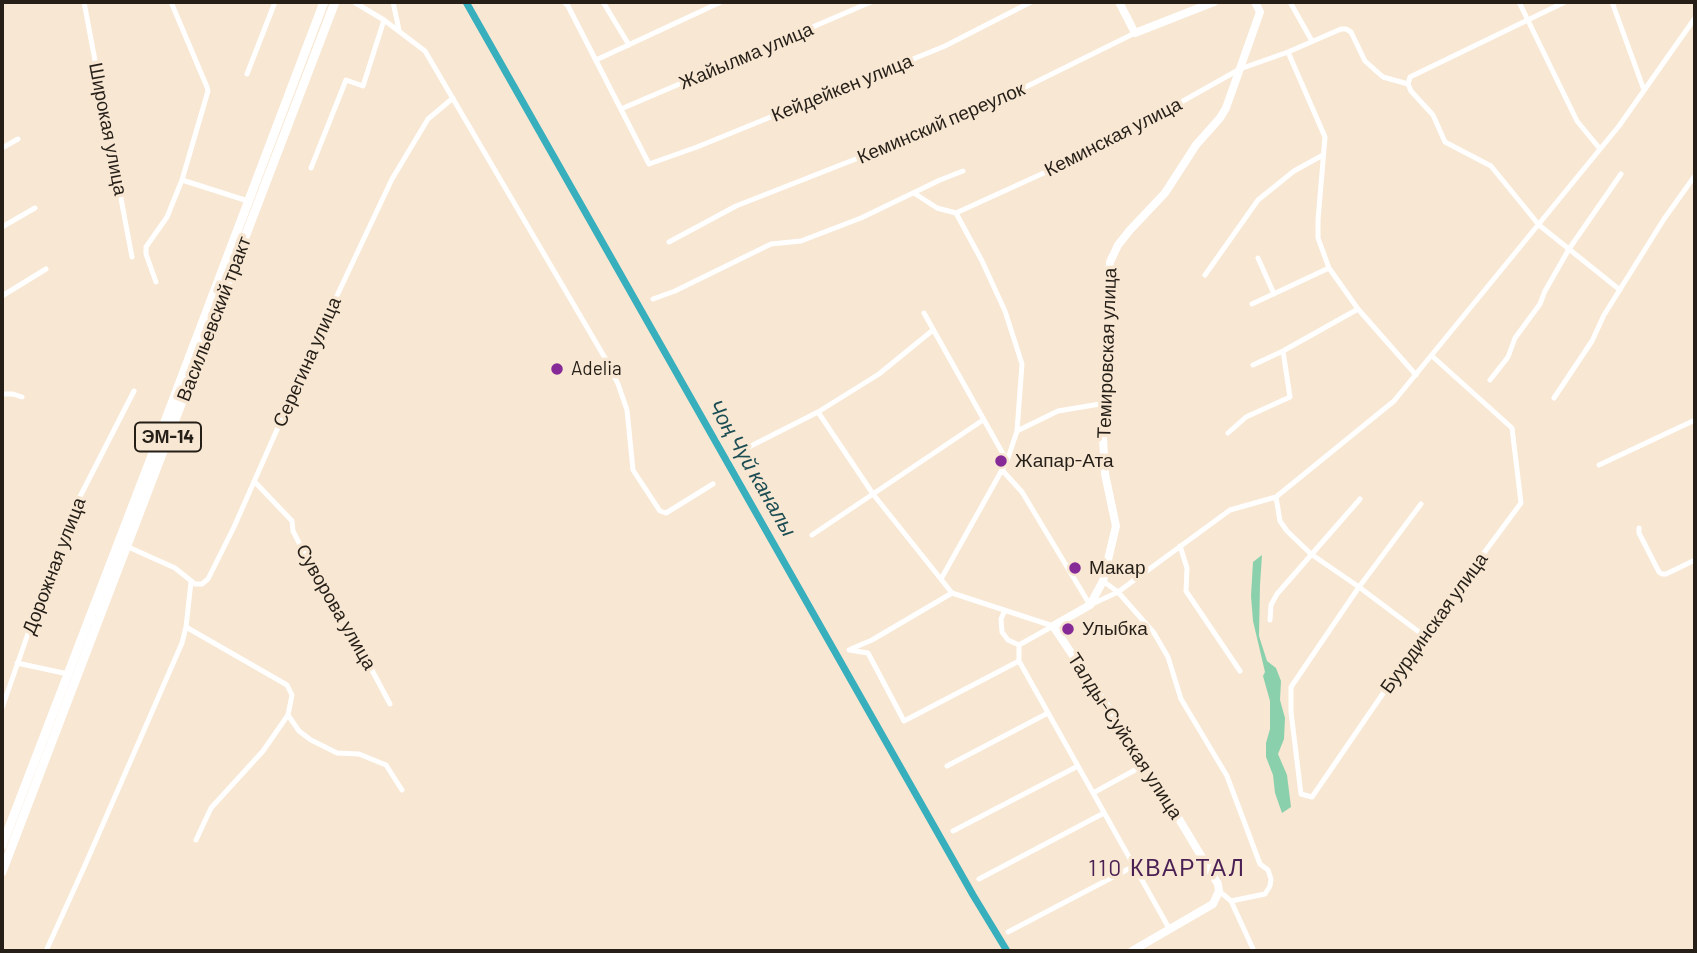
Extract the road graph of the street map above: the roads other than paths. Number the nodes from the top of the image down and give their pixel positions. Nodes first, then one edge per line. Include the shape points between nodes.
1 (84, 2) edge
2 (171, 2) edge
3 (275, 2) edge
4 (324, 2) edge
5 (335, 2) edge
6 (354, 2) edge
7 (393, 2) edge
8 (564, 2) edge
9 (603, 2) edge
10 (721, 2) edge
11 (871, 2) edge
12 (1031, 2) edge
13 (1119, 2) edge
14 (1213, 2) edge
15 (1255, 2) edge
16 (1290, 2) edge
17 (1519, 2) edge
18 (1565, 2) edge
19 (1612, 2) edge
20 (1695, 18) edge
21 (384, 20) junction
22 (1528, 20) junction
23 (399, 30) junction
24 (1135, 33) junction
25 (1312, 41) junction
26 (629, 45) junction
27 (1288, 52) junction
28 (596, 60) junction
29 (1240, 69) junction
30 (247, 74) dead end
31 (1408, 84) junction
32 (1644, 90) junction
33 (453, 98) junction
34 (621, 109) junction
35 (18, 139) dead end
36 (2, 148) edge
37 (1600, 149) junction
38 (1323, 155) junction
39 (310, 168) dead end
40 (963, 171) dead end
41 (1621, 174) dead end
42 (1694, 177) edge
43 (182, 180) junction
44 (914, 193) junction
45 (248, 201) junction
46 (35, 208) dead end
47 (956, 213) junction
48 (1539, 225) junction
49 (2, 227) edge
50 (669, 242) dead end
51 (1569, 249) junction
52 (132, 257) dead end
53 (1258, 258) dead end
54 (1329, 268) junction
55 (47, 269) dead end
56 (1205, 275) dead end
57 (156, 282) dead end
58 (1620, 290) junction
59 (1274, 293) junction
60 (2, 296) edge
61 (653, 299) dead end
62 (1252, 304) dead end
63 (1358, 309) junction
64 (923, 313) dead end
65 (933, 330) junction
66 (1283, 351) junction
67 (1432, 356) junction
68 (1252, 365) dead end
69 (1416, 375) junction
70 (1490, 380) dead end
71 (134, 390) dead end
72 (2, 394) edge
73 (22, 397) dead end
74 (1554, 398) dead end
75 (1106, 403) junction
76 (818, 412) junction
77 (983, 420) junction
78 (1695, 421) edge
79 (1017, 431) junction
80 (1228, 433) dead end
81 (739, 452) dead end
82 (1007, 461) junction
83 (1599, 465) dead end
84 (1002, 470) junction
85 (254, 481) junction
86 (713, 484) dead end
87 (873, 494) junction
88 (1276, 497) junction
89 (1360, 499) dead end
90 (1421, 504) dead end
91 (1639, 528) dead end
92 (812, 535) dead end
93 (126, 546) junction
94 (1180, 546) junction
95 (1311, 554) junction
96 (1695, 560) edge
97 (941, 579) junction
98 (1103, 581) junction
99 (191, 582) junction
100 (1359, 587) junction
101 (1118, 592) junction
102 (952, 593) junction
103 (1090, 605) junction
104 (1005, 610) junction
105 (1270, 620) dead end
106 (1053, 626) junction
107 (186, 627) junction
108 (1423, 635) junction
109 (1019, 645) junction
110 (1019, 661) junction
111 (17, 663) junction
112 (1240, 671) dead end
113 (68, 674) junction
114 (390, 704) dead end
115 (2, 708) edge
116 (1048, 713) junction
117 (288, 715) junction
118 (1146, 764) junction
119 (947, 766) dead end
120 (1078, 766) junction
121 (402, 790) dead end
122 (1093, 793) junction
123 (1104, 813) junction
124 (953, 831) dead end
125 (196, 840) dead end
126 (2, 846) edge
127 (1134, 866) junction
128 (2, 872) edge
129 (979, 878) dead end
130 (1219, 891) junction
131 (1231, 901) junction
132 (1170, 930) junction
133 (1008, 932) dead end
134 (1136, 950) edge
135 (46, 951) edge
136 (1254, 951) edge

1 - 52 street, Широкая улица
2 - 43 street via 208,86
3 - 30 street
4 - 45 main road, Васильевский тракт / ЭМ-14
5 - 93 main road, Васильевский тракт / ЭМ-14
6 - 21 street
7 - 23 street
8 - 28 street
9 - 26 street
10 - 26 street
11 - 34 street, Жайылма улица
12 - 34 street, Кейдейкен улица via 945,46 649,164
13 - 24 street
14 - 24 street, Кеминский переулок
15 - 29 street, Темировская улица via 1260,12
16 - 25 street
17 - 22 street
18 - 22 street
19 - 32 street
20 - 32 street
21 - 23 street
21 - 39 street via 363,86 346,80
22 - 31 street via 1410,77
22 - 37 street via 1577,121
23 - 33 street via 425,51
24 - 50 street, Кеминский переулок via 973,113 736,206
25 - 27 street, Кеминская улица
25 - 31 street, Кеминская улица via 1346,29 1365,61 1383,77
26 - 28 street
27 - 29 street, Кеминская улица
27 - 38 street via 1325,136
28 - 34 street
29 - 47 street, Кеминская улица via 1103,146
29 - 75 street, Темировская улица via 1220,118 1165,193 1129,230 1110,262
31 - 48 street via 1433,115 1445,142 1491,166
32 - 37 street
33 - 85 street, Серегина улица via 428,119 392,179
33 - 86 street via 609,366 627,411 633,470 660,511 666,513
35 - 36 street
37 - 48 street
38 - 54 street via 1318,238
38 - 56 street via 1258,200
40 - 44 street
41 - 51 street
42 - 58 street
43 - 45 street
43 - 57 street via 167,217 146,247
44 - 47 street via 937,208
44 - 61 street via 801,241 771,244
45 - 113 main road, Васильевский тракт / ЭМ-14
46 - 49 street
47 - 79 street via 1005,311 1022,364
48 - 51 street
48 - 67 street
51 - 58 street
51 - 70 street via 1540,304
53 - 59 street
54 - 59 street
54 - 63 street
55 - 60 street
58 - 74 street
59 - 62 street
63 - 66 street
63 - 69 street
64 - 65 street
65 - 76 street via 879,374
65 - 77 street
66 - 68 street
66 - 80 street via 1290,397 1246,417
67 - 69 street
67 - 108 street, Буурдинская улица via 1511,428 1521,503
69 - 88 street via 1394,401
71 - 111 street, Дорожная улица via 67,522
72 - 73 street
75 - 79 street via 1058,411
75 - 98 street, Темировская улица via 1102,438 1116,526
76 - 81 street
76 - 87 street
77 - 82 street
77 - 87 street
78 - 83 street
79 - 82 street
82 - 84 street
84 - 97 street
84 - 103 street via 1022,492
85 - 99 street, Серегина улица via 208,579 199,585
85 - 114 street, Суворова улица via 292,521 313,570
87 - 92 street
87 - 97 street
88 - 94 street via 1230,510
88 - 95 street via 1280,521
89 - 95 street
90 - 100 street
91 - 96 street via 1662,574
93 - 99 street via 175,568
93 - 128 main road, Васильевский тракт / ЭМ-14
94 - 101 street
94 - 112 street via 1187,568 1186,591
95 - 100 street
95 - 105 street via 1277,593
97 - 102 street
98 - 101 street
98 - 103 street, Темировская улица
99 - 107 street
100 - 108 street
100 - 108 street, Буурдинская улица via 1291,687 1301,794 1312,797
101 - 103 street
101 - 131 street via 1154,633 1168,657 1181,699 1227,776 1260,864 1271,878 1265,894
102 - 104 street
102 - 110 street via 849,650 868,653 904,721
103 - 106 street
104 - 106 street
104 - 109 street via 1000,619 1002,632
106 - 109 street
106 - 118 street, Талды-Суйская улица
107 - 117 street via 287,685 292,695
107 - 135 street via 135,754
109 - 110 street
110 - 116 street
111 - 113 street
111 - 115 street, Дорожная улица
113 - 126 main road, Васильевский тракт / ЭМ-14
116 - 119 street
116 - 120 street
117 - 121 street via 311,740 337,753 359,754 386,765
117 - 125 street via 263,751 211,808
118 - 122 street
118 - 130 street, Талды-Суйская улица
120 - 122 street
120 - 124 street
122 - 123 street
123 - 127 street
123 - 129 street
127 - 132 street
127 - 133 street
130 - 131 street, Талды-Суйская улица
130 - 132 street via 1213,904
131 - 136 street, Талды-Суйская улица
132 - 134 street

